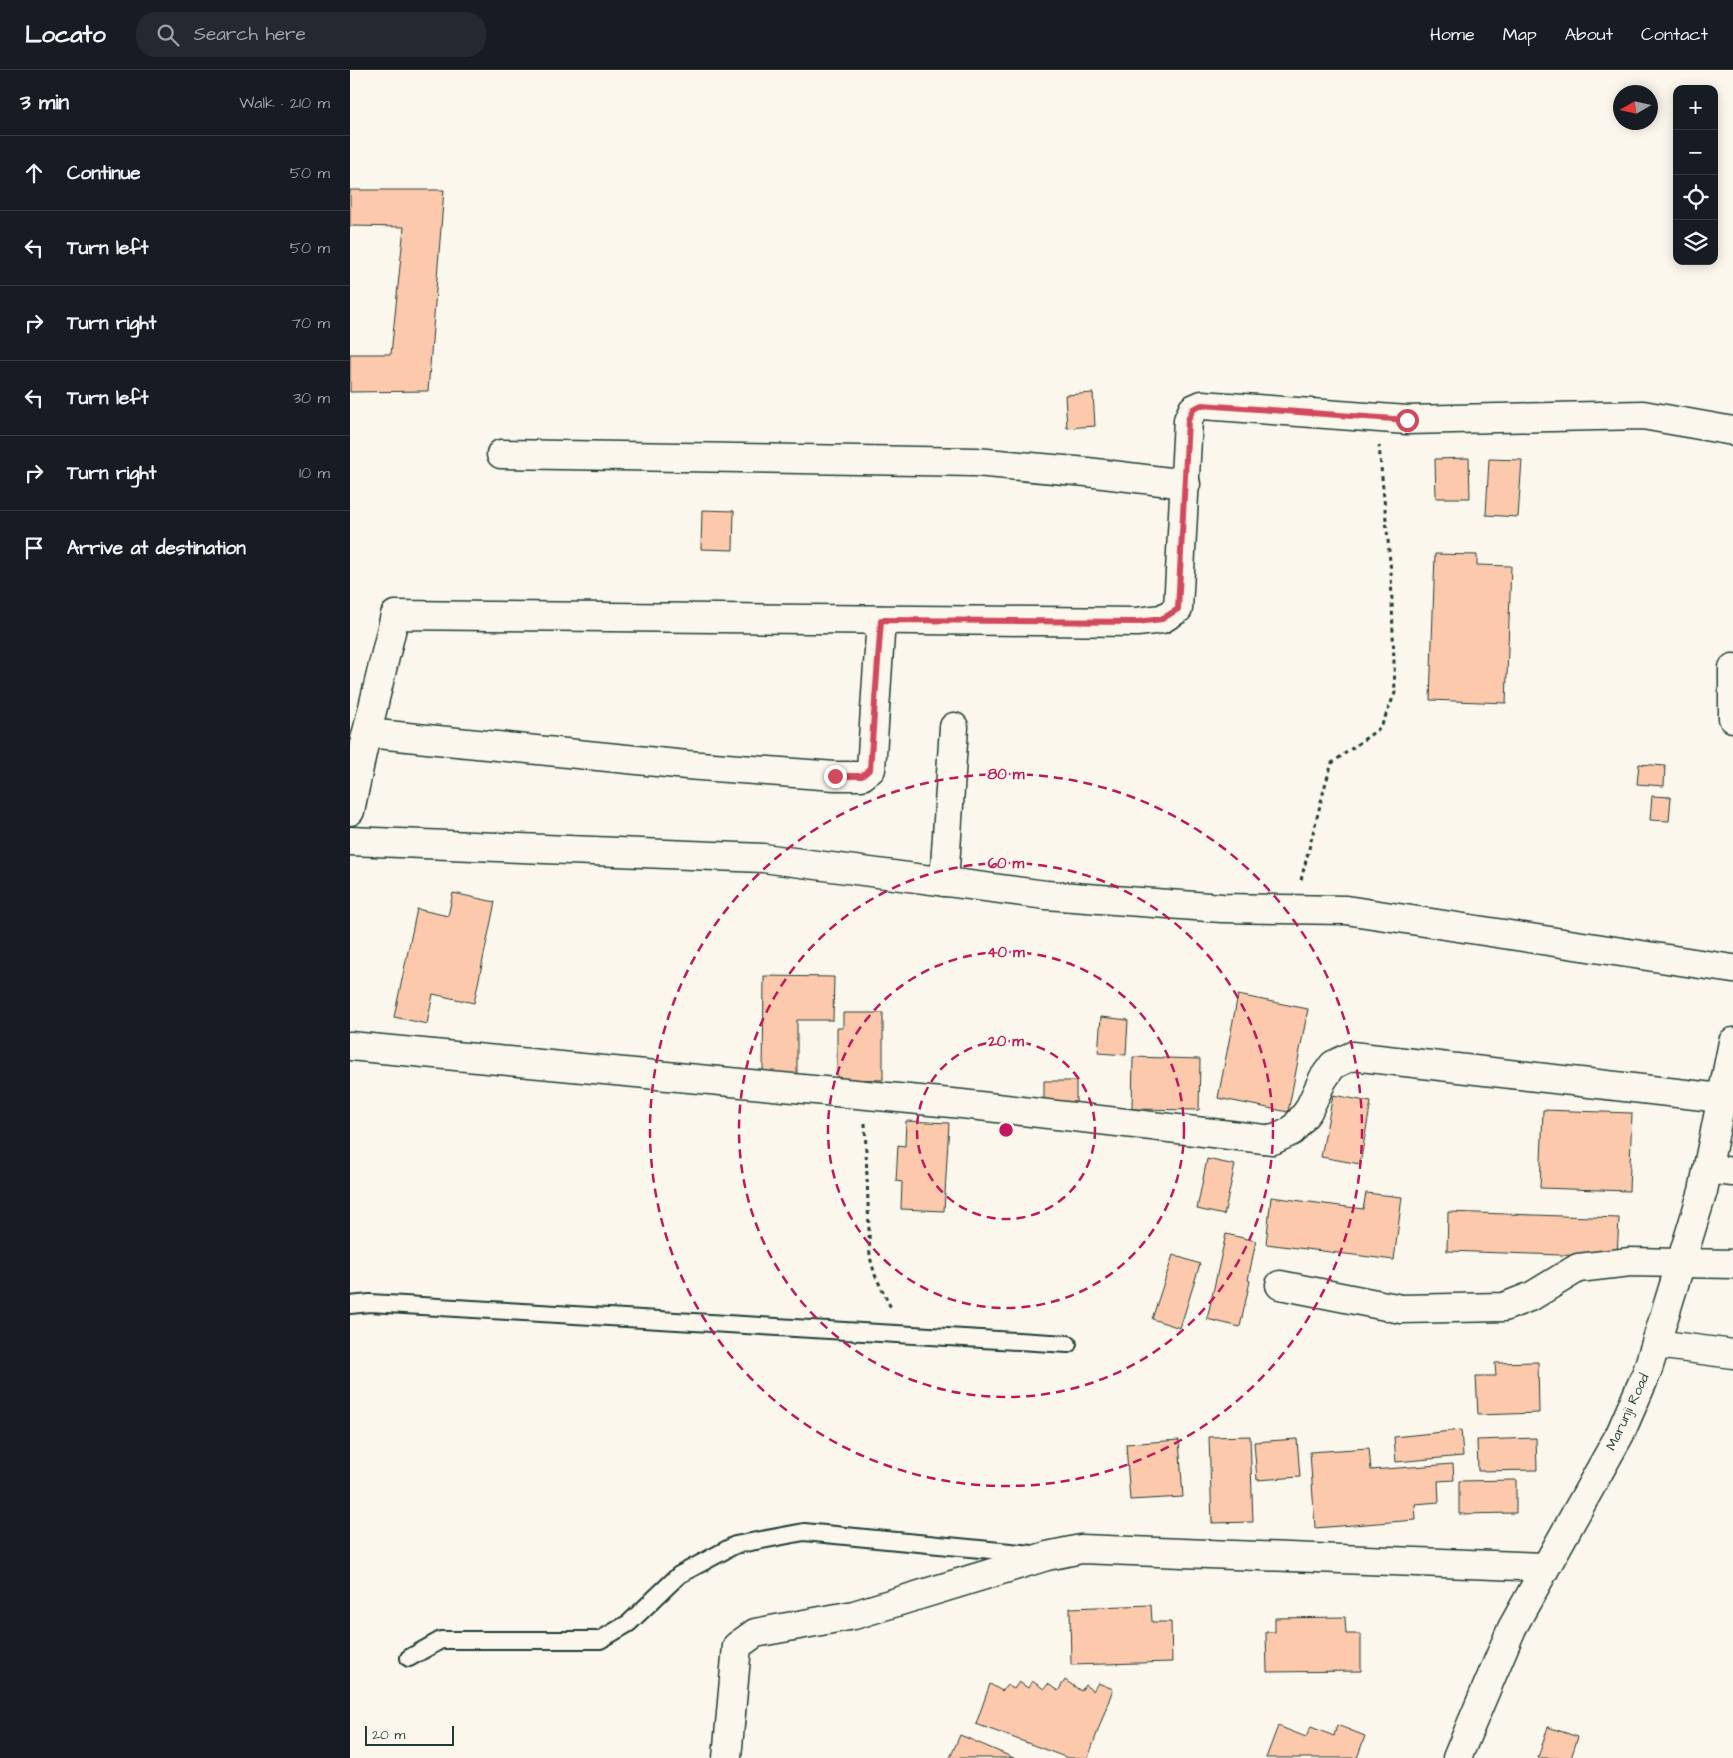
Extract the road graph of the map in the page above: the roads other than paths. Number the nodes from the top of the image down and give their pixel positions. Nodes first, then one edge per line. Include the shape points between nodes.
1 (1733, 431) edge
2 (501, 454) dead end
3 (1186, 484) junction
4 (881, 620) junction
5 (1733, 668) edge
6 (1733, 718) edge
7 (954, 727) dead end
8 (367, 733) junction
9 (350, 807) edge
10 (350, 841) edge
11 (944, 882) junction
12 (1733, 970) edge
13 (1733, 1042) edge
14 (350, 1046) edge
15 (1721, 1098) junction
16 (1720, 1170) edge
17 (1681, 1263) junction
18 (1733, 1264) edge
19 (1280, 1285) dead end
20 (350, 1305) edge
21 (1068, 1344) dead end
22 (1656, 1344) junction
23 (1733, 1354) edge
24 (1047, 1556) junction
25 (1545, 1567) junction
26 (409, 1658) dead end
27 (727, 1758) edge
28 (1457, 1758) edge

1 - 3 street via 1643,415 1490,420 1376,419 1202,405 1193,409 1188,420
2 - 3 street via 976,462
3 - 4 street via 1178,609 1162,619 1137,622
4 - 8 street via 395,615
4 - 8 street via 870,769 862,776 687,765
5 - 6 street
7 - 11 street
8 - 9 street
10 - 11 street via 763,858
11 - 12 street via 1046,895 1222,908 1346,910
13 - 15 street, Marunji Road
14 - 15 street via 962,1104 1273,1140 1292,1131 1308,1111 1333,1065 1352,1056
15 - 16 street, Marunji Road
16 - 17 street, Marunji Road via 1703,1191
17 - 18 street
17 - 19 street via 1630,1262 1578,1268 1532,1296 1504,1307 1402,1309
17 - 22 street, Marunji Road
20 - 21 lane via 370,1303
22 - 23 street
22 - 25 street, Marunji Road via 1620,1434
24 - 25 street via 1081,1549
24 - 26 lane via 804,1532 735,1545 679,1575 629,1623 600,1640 441,1640
24 - 27 street via 854,1615 755,1633 737,1646
25 - 28 street, Marunji Road via 1512,1628

